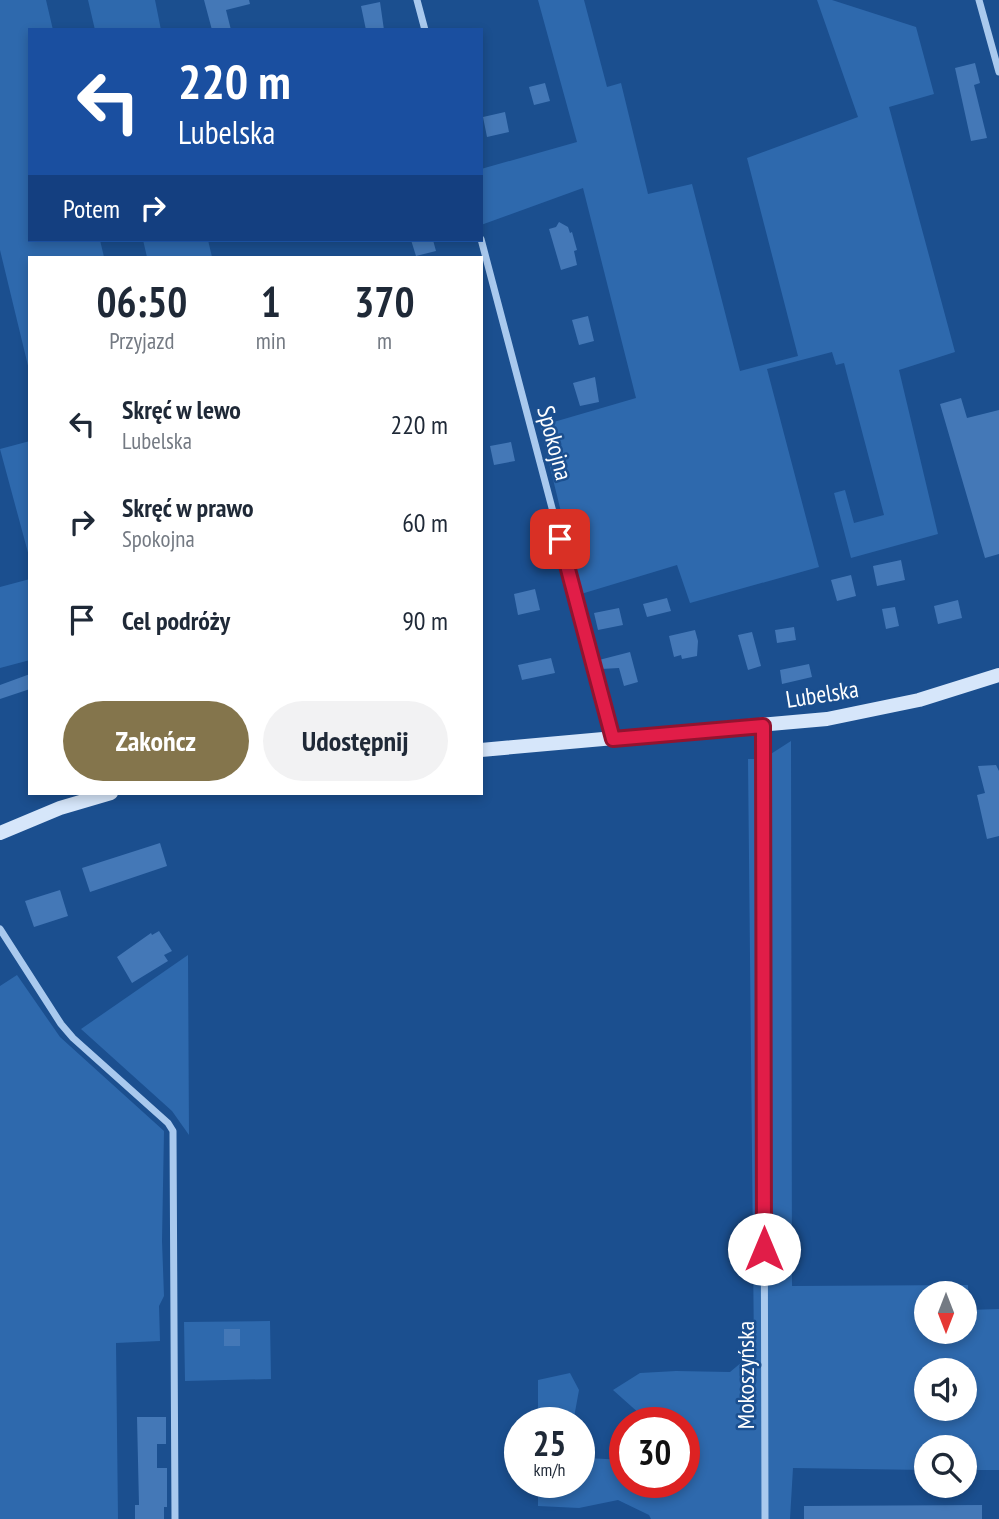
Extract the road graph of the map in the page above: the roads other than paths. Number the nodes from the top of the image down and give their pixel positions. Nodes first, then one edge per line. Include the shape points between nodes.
1 (417, 0) edge
2 (979, 0) edge
3 (424, 28) edge
4 (999, 72) edge
5 (482, 242) edge
6 (999, 675) edge
7 (763, 726) junction
8 (613, 739) junction
9 (483, 750) edge
10 (104, 795) edge
11 (0, 832) edge
12 (0, 929) edge
13 (175, 1519) edge
14 (765, 1519) edge

1 - 3 street
2 - 4 street
5 - 8 street, Spokojna
6 - 7 main road, Lubelska via 919,700 827,719
7 - 8 main road, Lubelska
7 - 14 street, Mokoszyńska
8 - 9 main road, Lubelska
10 - 11 main road
12 - 13 street via 61,1024 173,1131

